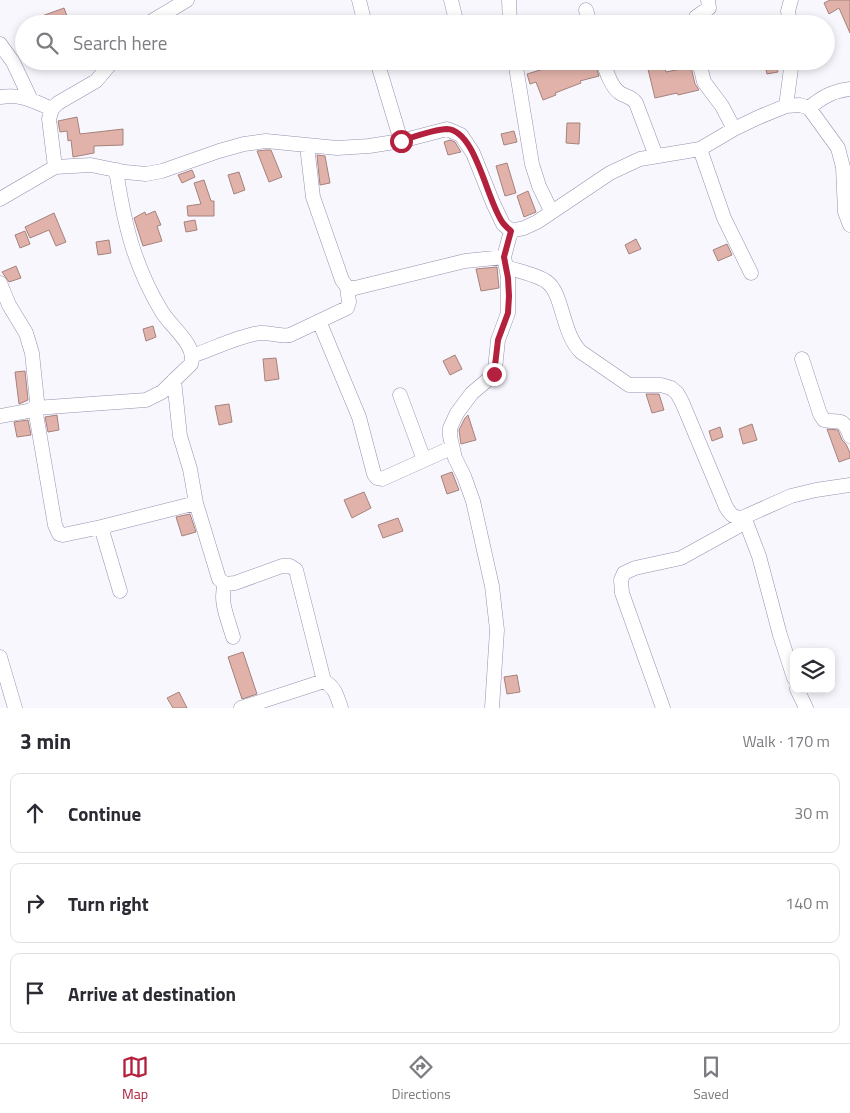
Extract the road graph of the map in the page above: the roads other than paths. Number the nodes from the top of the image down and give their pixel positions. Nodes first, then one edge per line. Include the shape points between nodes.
1 (188, 0) edge
2 (451, 0) edge
3 (509, 0) edge
4 (708, 0) edge
5 (791, 0) edge
6 (357, 1) edge
7 (162, 15) edge
8 (362, 15) edge
9 (455, 15) edge
10 (510, 15) edge
11 (699, 15) edge
12 (789, 15) edge
13 (0, 44) edge
14 (15, 66) edge
15 (17, 70) edge
16 (105, 70) edge
17 (380, 70) edge
18 (516, 70) edge
19 (607, 70) edge
20 (701, 70) edge
21 (791, 70) edge
22 (850, 89) edge
23 (0, 97) edge
24 (32, 100) junction
25 (786, 106) junction
26 (809, 108) junction
27 (52, 109) junction
28 (734, 129) junction
29 (401, 141) junction
30 (306, 146) junction
31 (700, 149) junction
32 (656, 156) junction
33 (56, 167) junction
34 (116, 170) junction
35 (0, 199) edge
36 (552, 211) junction
37 (850, 225) edge
38 (511, 231) junction
39 (505, 262) junction
40 (750, 273) dead end
41 (0, 283) edge
42 (347, 287) junction
43 (320, 321) junction
44 (192, 356) junction
45 (802, 359) dead end
46 (174, 380) junction
47 (400, 396) dead end
48 (35, 408) junction
49 (0, 416) edge
50 (850, 436) edge
51 (451, 448) junction
52 (424, 460) junction
53 (850, 485) edge
54 (196, 503) junction
55 (745, 520) junction
56 (101, 527) junction
57 (225, 584) junction
58 (120, 591) dead end
59 (233, 636) dead end
60 (0, 657) edge
61 (790, 666) edge
62 (324, 681) junction
63 (799, 693) edge
64 (15, 708) edge
65 (242, 708) edge
66 (341, 708) edge
67 (492, 708) edge
68 (663, 708) edge
69 (806, 708) edge

1 - 7 street
2 - 9 street
3 - 10 street
4 - 11 street via 709,8
5 - 12 street
6 - 8 street
13 - 14 street
15 - 24 street
16 - 27 street via 96,81
17 - 29 street
18 - 36 street via 532,164
19 - 32 street via 615,89 636,103
20 - 28 street via 704,82
21 - 25 street
22 - 26 street via 829,94
23 - 24 street
24 - 27 street
25 - 26 street
25 - 28 street
26 - 37 street via 842,158
27 - 33 street via 49,119
28 - 31 street
29 - 30 street via 337,148
29 - 38 street via 447,129 461,135 473,152 503,224
30 - 34 street via 266,141 219,151 162,171 146,174
30 - 42 street via 316,211
31 - 32 street
31 - 40 street via 721,210
32 - 36 street via 640,159 610,173
33 - 34 street via 91,165
33 - 35 street
34 - 44 street via 137,264 151,294 189,346
36 - 38 street via 537,222
38 - 39 street
39 - 42 street via 465,261 355,288
39 - 51 street via 508,313 498,340 495,370 472,393 452,421
39 - 55 street via 547,281 553,288 570,337 581,352 629,385 660,385 677,393 726,506 732,515
41 - 48 street via 26,333 32,353
42 - 43 street via 347,308
43 - 44 street via 290,335 251,335
43 - 52 street via 359,416 374,474 382,479
44 - 46 street via 191,364
45 - 50 street via 820,414 824,420 839,420
46 - 48 street via 162,392 140,401
46 - 54 street via 178,427
47 - 52 street
48 - 49 street
48 - 56 street via 56,530 63,535
51 - 52 street
51 - 67 street via 473,501 492,586 497,630
53 - 55 street via 791,496
54 - 56 street
54 - 57 street via 219,579
55 - 61 street via 759,556
55 - 68 street via 681,558 624,573 622,593
56 - 58 street
57 - 59 street via 223,600
57 - 62 street via 282,566 296,570
60 - 64 street
62 - 65 street
62 - 66 street via 331,685
63 - 69 street

